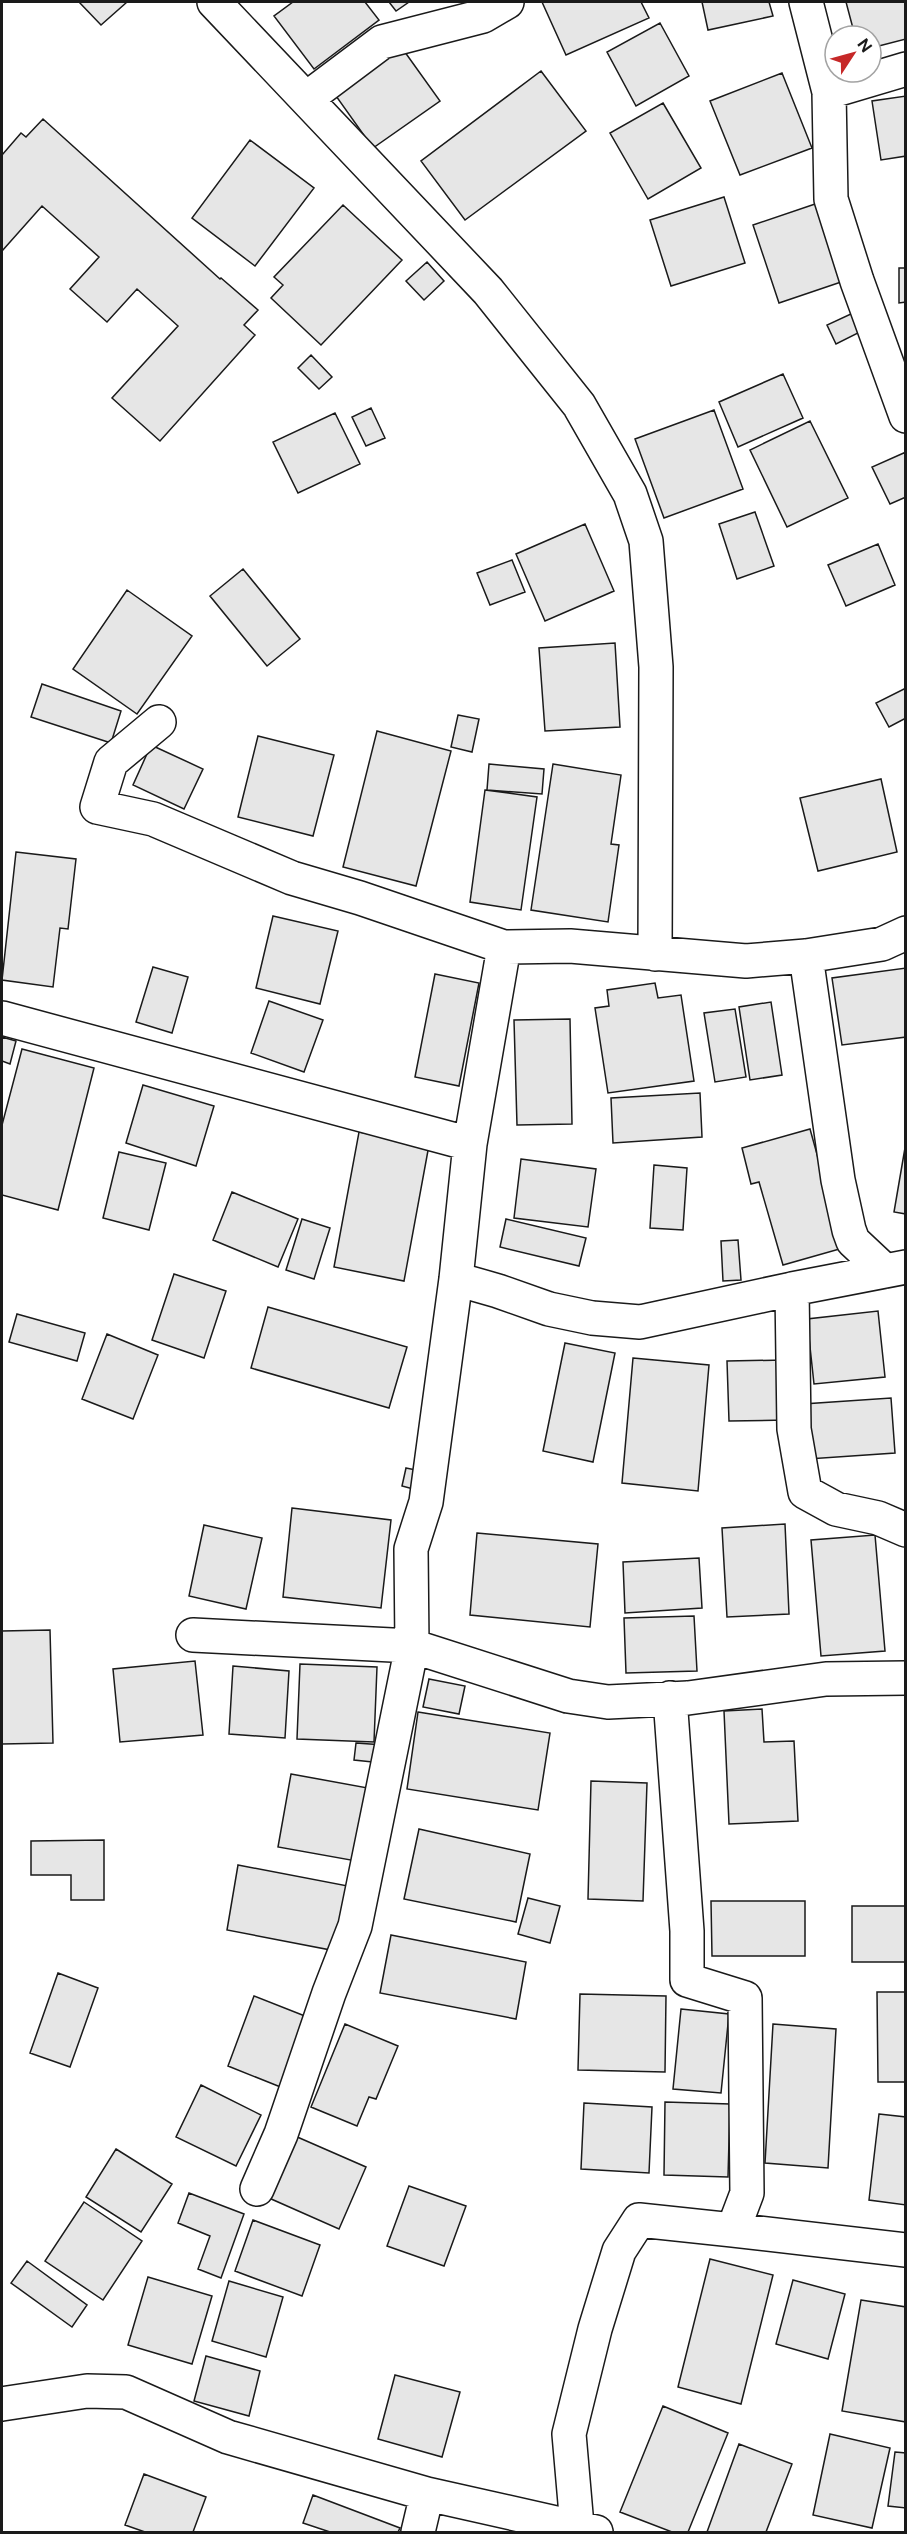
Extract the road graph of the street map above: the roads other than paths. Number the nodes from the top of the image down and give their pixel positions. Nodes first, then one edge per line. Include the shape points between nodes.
1 (214, 2) edge
2 (507, 2) edge
3 (806, 2) edge
4 (906, 69) edge
5 (829, 92) junction
6 (306, 99) junction
7 (906, 416) edge
8 (159, 722) dead end
9 (906, 933) edge
10 (504, 947) junction
11 (655, 954) junction
12 (806, 956) junction
13 (2, 1018) edge
14 (470, 1144) junction
15 (895, 1269) edge
16 (456, 1279) junction
17 (792, 1289) junction
18 (906, 1530) edge
19 (193, 1635) dead end
20 (412, 1646) junction
21 (906, 1678) edge
22 (670, 1698) junction
23 (257, 2190) dead end
24 (733, 2230) junction
25 (906, 2250) edge
26 (2, 2404) edge
27 (427, 2494) junction
28 (587, 2529) edge
29 (418, 2532) edge

1 - 6 street
2 - 6 street via 483,16 382,42
3 - 5 street
4 - 5 street
5 - 7 street via 831,199
6 - 11 street via 488,291 579,405 630,494 646,541 656,667
8 - 10 street via 111,762 97,807 153,819 292,878
9 - 12 street via 882,944
10 - 11 street via 570,946
10 - 14 street
11 - 12 street via 746,962
12 - 15 street via 838,1180 849,1230 853,1241
13 - 14 street
14 - 16 street
15 - 17 street
16 - 17 street via 549,1309 640,1322
16 - 20 street via 426,1502 411,1549
17 - 18 street via 794,1429 805,1492 836,1509 878,1518
19 - 20 street
20 - 22 street via 568,1696 608,1702
20 - 23 street via 355,1926 281,2134
21 - 22 street via 826,1680
22 - 24 street via 687,1980 746,1998 747,2193
24 - 25 street
24 - 28 street via 639,2220 619,2251 569,2434
26 - 27 street via 87,2391 126,2392 228,2437
27 - 28 street
27 - 29 street

